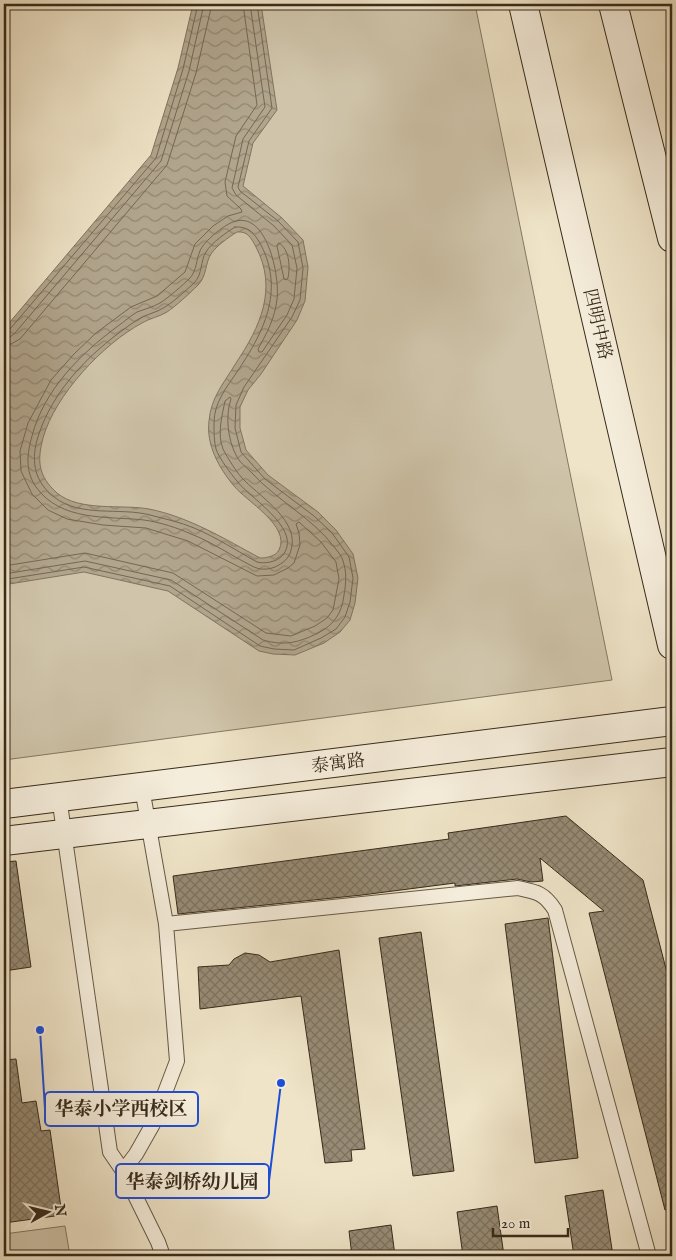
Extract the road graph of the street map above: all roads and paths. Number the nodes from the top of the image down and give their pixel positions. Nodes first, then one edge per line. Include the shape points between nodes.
1 (524, 4) edge
2 (613, 4) edge
3 (672, 238) edge
4 (672, 645) edge
5 (672, 721) edge
6 (672, 762) edge
7 (142, 788) junction
8 (59, 797) junction
9 (4, 804) edge
10 (149, 825) junction
11 (64, 834) junction
12 (4, 841) edge
13 (166, 924) junction
14 (123, 1171) junction
15 (163, 1256) edge
16 (649, 1256) edge

1 - 4 main road, 四明中路
2 - 3 main road
5 - 7 main road, 泰寓路
6 - 10 main road
7 - 8 main road, 泰寓路
7 - 10 lane
8 - 9 main road, 泰寓路
8 - 11 lane
10 - 11 main road
10 - 13 lane
11 - 12 main road
11 - 14 lane via 110,1152
13 - 14 lane via 177,1061 153,1124
13 - 16 lane via 518,888 547,897 555,910
14 - 15 lane

